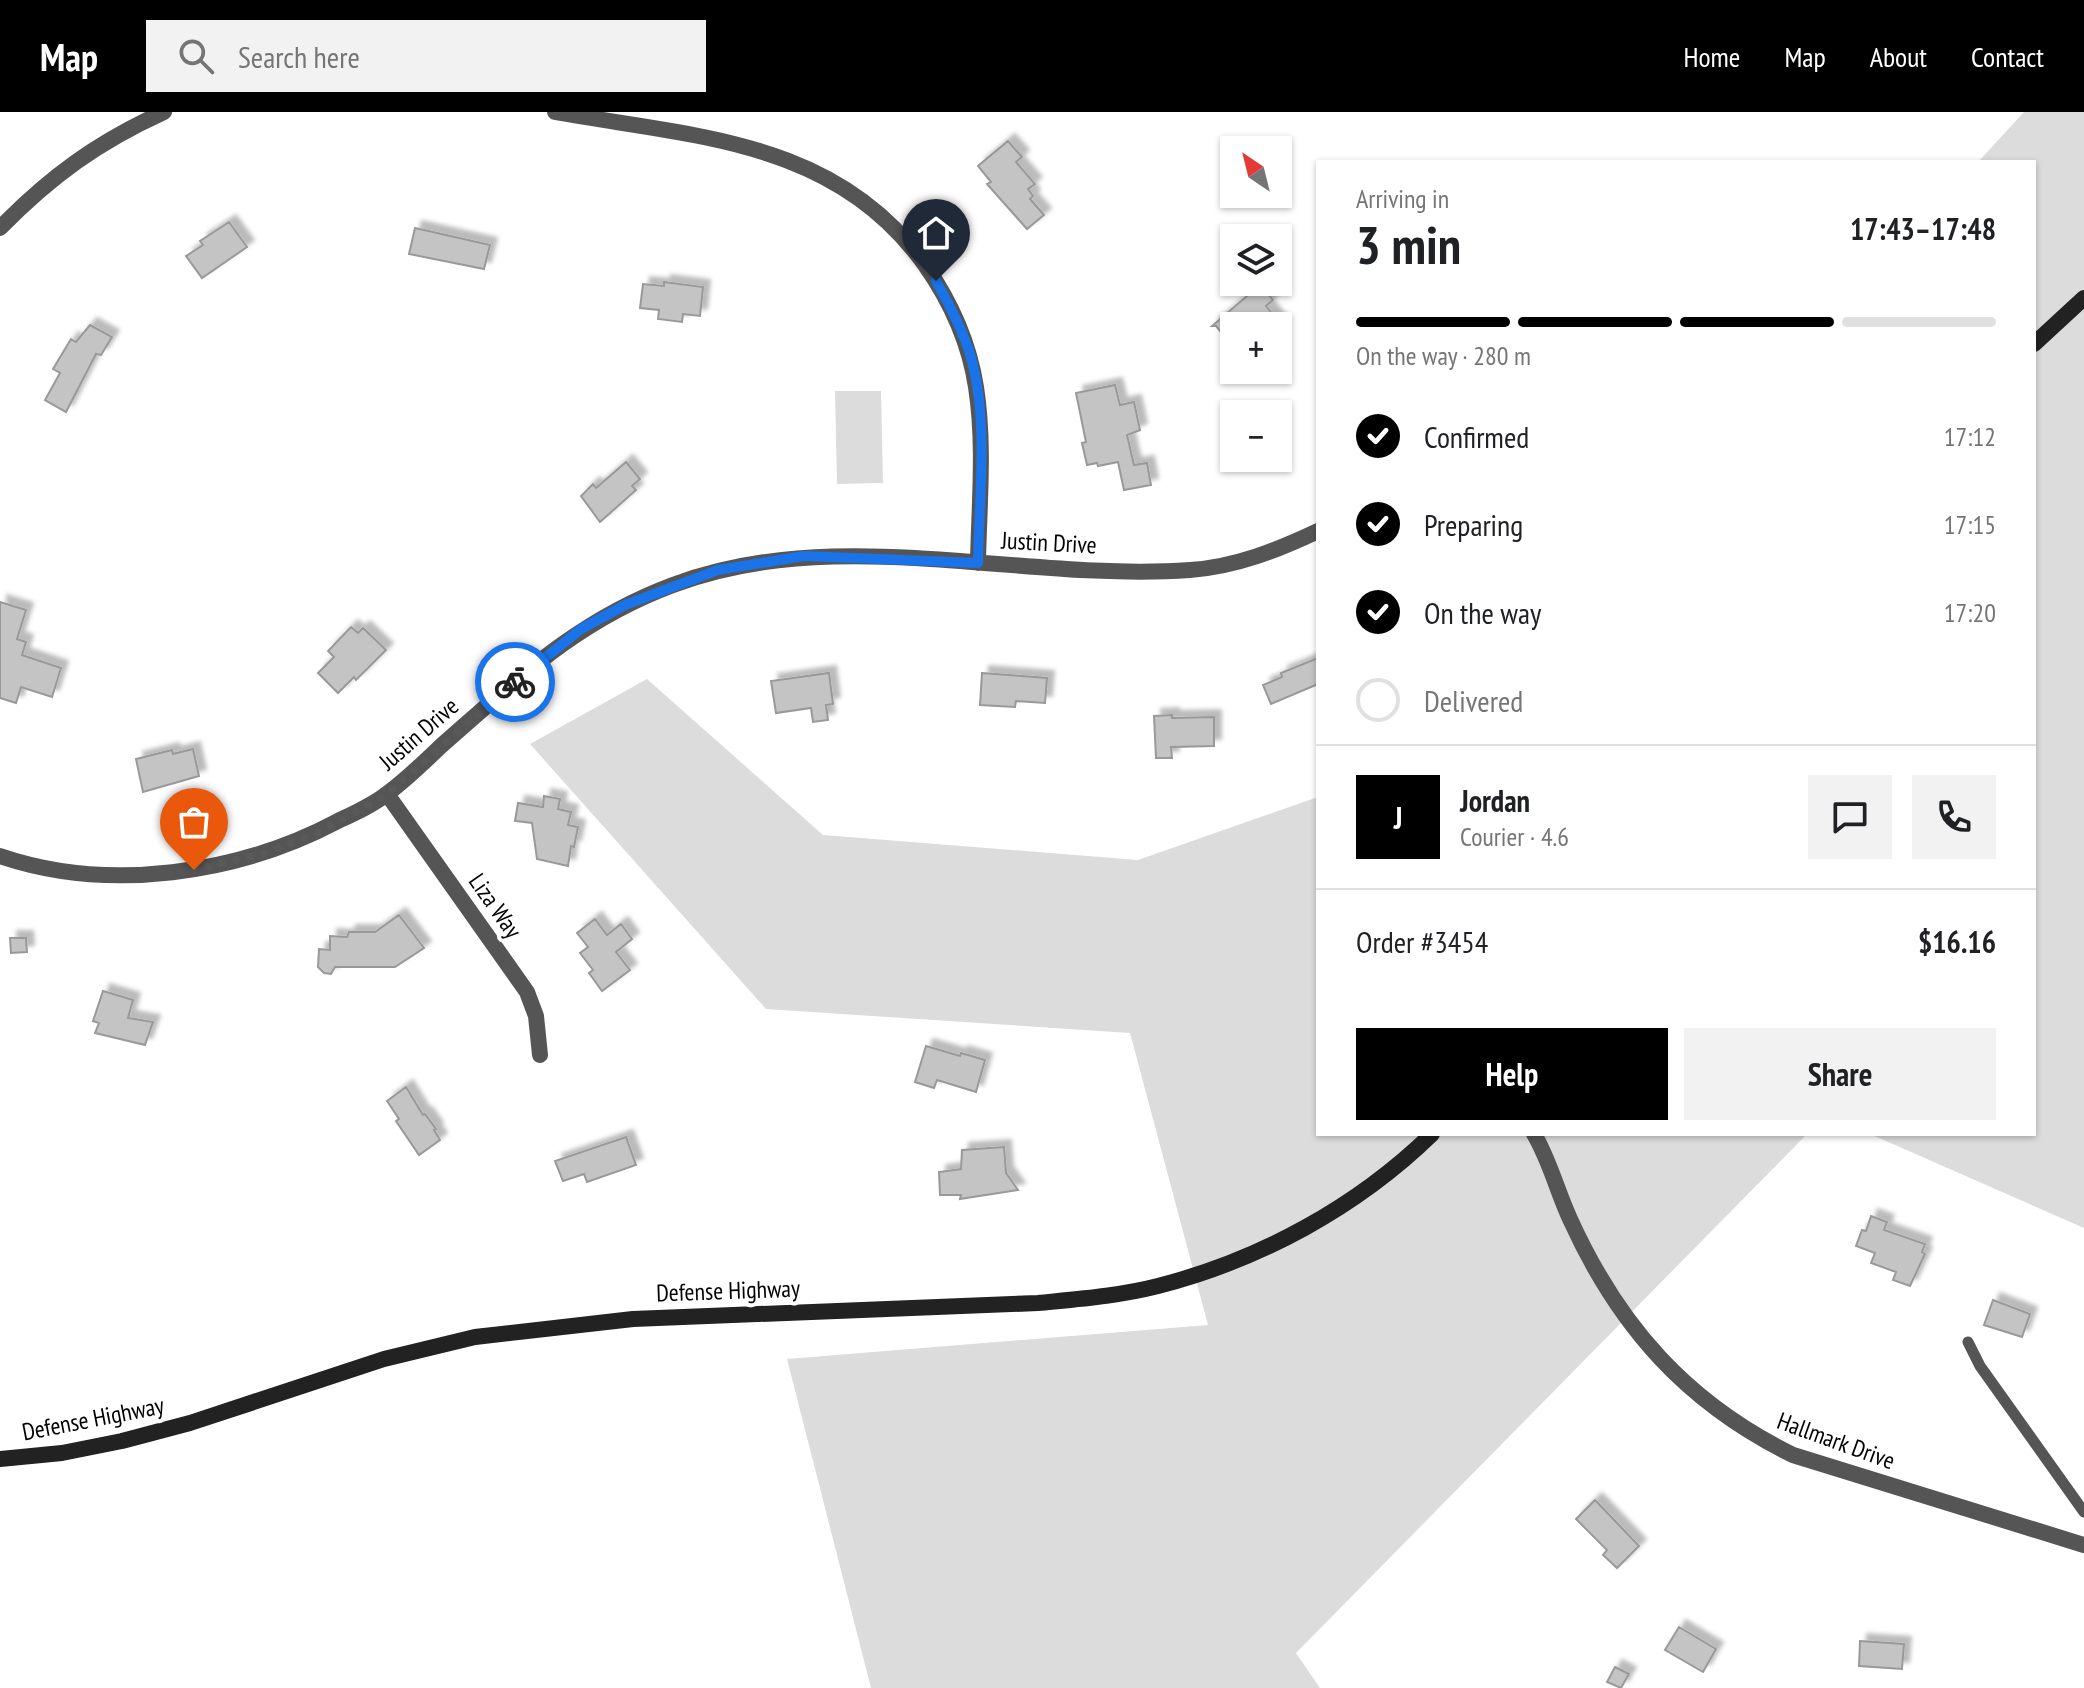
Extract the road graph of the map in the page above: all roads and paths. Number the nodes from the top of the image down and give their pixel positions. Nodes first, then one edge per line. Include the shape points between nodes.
1 (164, 112) edge
2 (555, 112) edge
3 (0, 228) edge
4 (2084, 298) edge
5 (2036, 342) edge
6 (1316, 532) edge
7 (978, 563) junction
8 (387, 794) junction
9 (0, 856) edge
10 (540, 1055) dead end
11 (1430, 1136) edge
12 (1535, 1136) edge
13 (1968, 1342) dead end
14 (0, 1459) edge
15 (2084, 1512) edge
16 (2084, 1545) edge

1 - 3 street via 82,155
2 - 7 street via 730,142 795,161 848,191 900,234 936,281 970,355 980,425
4 - 5 main road
6 - 7 street, Justin Drive via 1279,550 1191,570
7 - 8 street, Justin Drive via 804,556 718,570 674,585 581,629
8 - 9 street, Justin Drive via 313,835 214,867 155,875 71,872
8 - 10 street, Liza Way via 527,992
11 - 14 main road, Defense Highway via 1364,1190 1297,1232 1249,1255 1157,1286 1038,1303 633,1319 475,1337 384,1359 122,1441
12 - 16 street, Hallmark Drive via 1601,1279 1628,1322 1697,1396 1755,1437 1793,1455
13 - 15 lane

